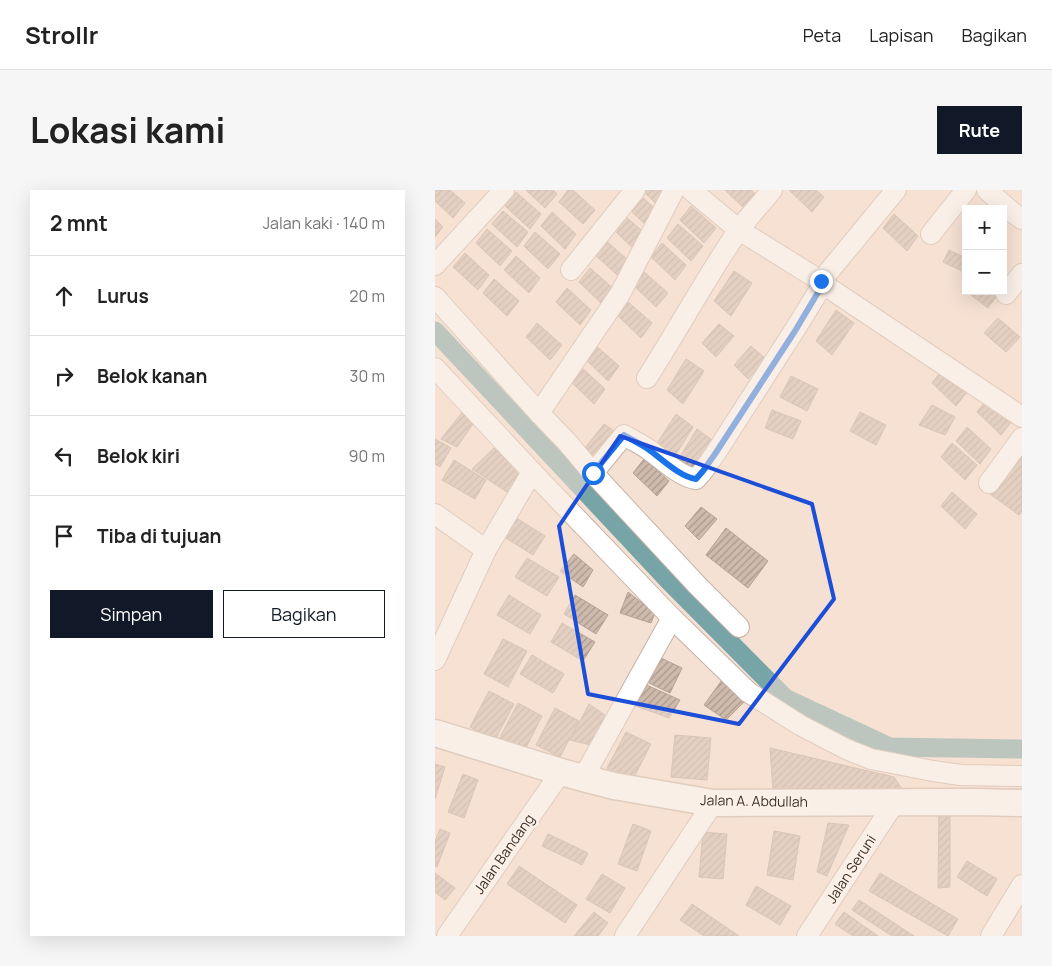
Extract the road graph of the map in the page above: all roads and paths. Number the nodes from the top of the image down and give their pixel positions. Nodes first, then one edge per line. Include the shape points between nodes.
1 (504, 190) edge
2 (635, 190) edge
3 (674, 190) edge
4 (691, 190) edge
5 (772, 190) edge
6 (895, 190) edge
7 (967, 190) edge
8 (987, 190) edge
9 (1022, 220) edge
10 (739, 230) junction
11 (931, 234) dead end
12 (435, 265) edge
13 (571, 270) dead end
14 (1022, 274) edge
15 (822, 283) junction
16 (1007, 294) dead end
17 (435, 297) edge
18 (435, 368) edge
19 (647, 378) dead end
20 (539, 413) junction
21 (1022, 417) edge
22 (1022, 438) edge
23 (532, 472) junction
24 (593, 473) junction
25 (989, 483) dead end
26 (435, 514) edge
27 (486, 550) junction
28 (672, 618) junction
29 (739, 627) dead end
30 (435, 660) edge
31 (435, 733) edge
32 (572, 775) junction
33 (1022, 776) edge
34 (895, 802) junction
35 (713, 803) junction
36 (1022, 803) edge
37 (1022, 885) edge
38 (447, 936) edge
39 (625, 936) edge
40 (807, 936) edge
41 (991, 936) edge

1 - 12 street
2 - 13 street
3 - 20 street via 620,294
4 - 10 street
5 - 10 street
6 - 15 street
7 - 11 street
8 - 9 street
10 - 15 street
10 - 19 street
14 - 16 street
15 - 21 street
15 - 24 street via 795,331 696,479 681,474 624,435
17 - 20 street
18 - 23 street
20 - 24 street
22 - 25 street
23 - 27 street
23 - 28 street
24 - 29 street
26 - 27 street
27 - 30 street
28 - 32 street, Jalan Bandang
28 - 33 street via 748,692 799,726 846,749 871,759 933,771
31 - 32 street, Jalan A. Abdullah
32 - 35 street, Jalan A. Abdullah
32 - 38 street, Jalan Bandang
34 - 35 street, Jalan A. Abdullah
34 - 36 street, Jalan A. Abdullah
34 - 40 street, Jalan Seruni
35 - 39 street
37 - 41 street

